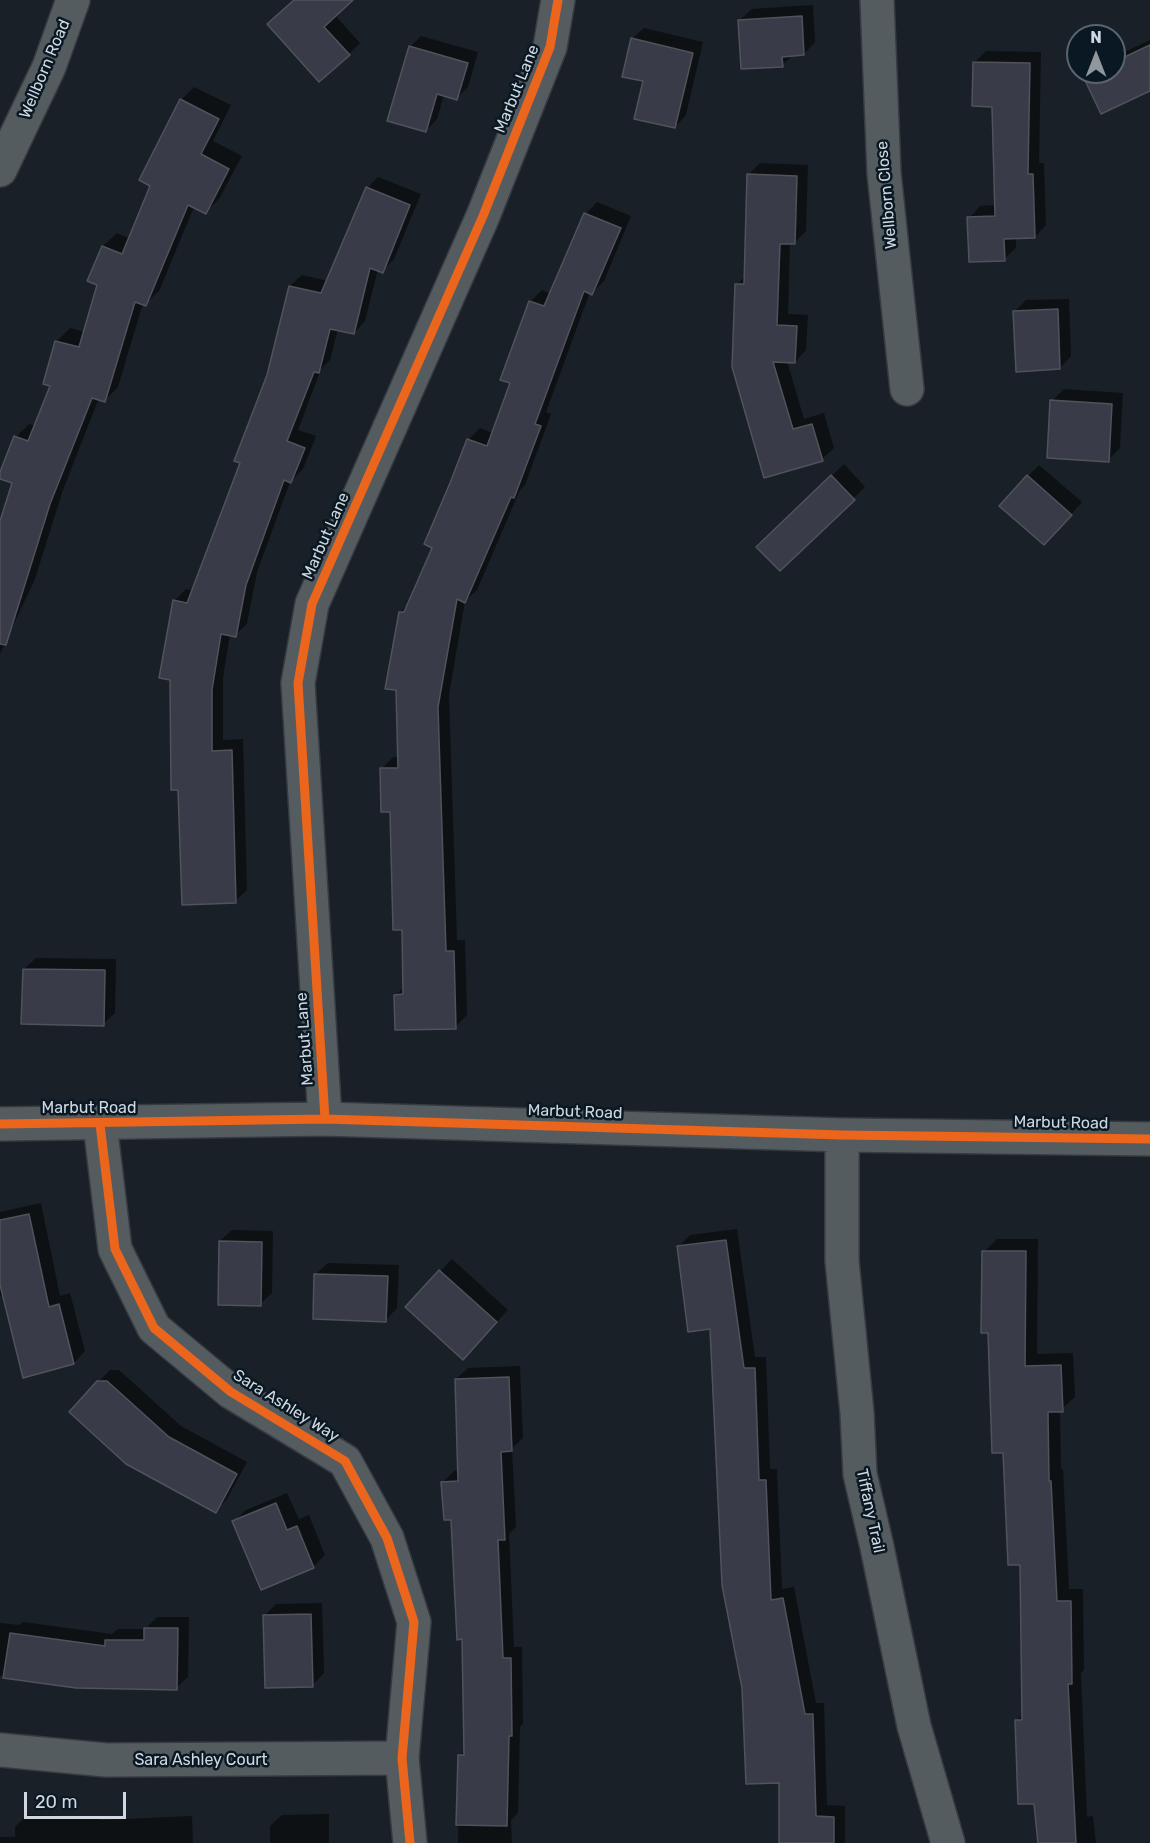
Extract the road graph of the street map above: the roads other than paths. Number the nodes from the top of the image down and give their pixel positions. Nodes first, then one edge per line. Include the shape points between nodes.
1 (73, 0) edge
2 (558, 0) edge
3 (877, 0) edge
4 (0, 170) edge
5 (907, 389) dead end
6 (325, 1119) junction
7 (0, 1124) edge
8 (100, 1124) junction
9 (842, 1136) junction
10 (1150, 1139) edge
11 (0, 1750) edge
12 (402, 1758) junction
13 (410, 1843) edge
14 (948, 1843) edge

1 - 4 street, Wellborn Road via 49,67
2 - 6 street, Marbut Lane via 550,47 483,216 312,604 298,683
3 - 5 street, Wellborn Close via 884,172
6 - 8 street, Marbut Road
6 - 9 street, Marbut Road
7 - 8 street, Marbut Road
8 - 12 street, Sara Ashley Way via 116,1249 154,1328 231,1392 345,1461 387,1538 414,1622
9 - 10 street, Marbut Road
9 - 14 street, Tiffany Trail via 842,1261 860,1474 914,1726
11 - 12 street, Sara Ashley Court via 106,1760
12 - 13 street, Sara Ashley Way

